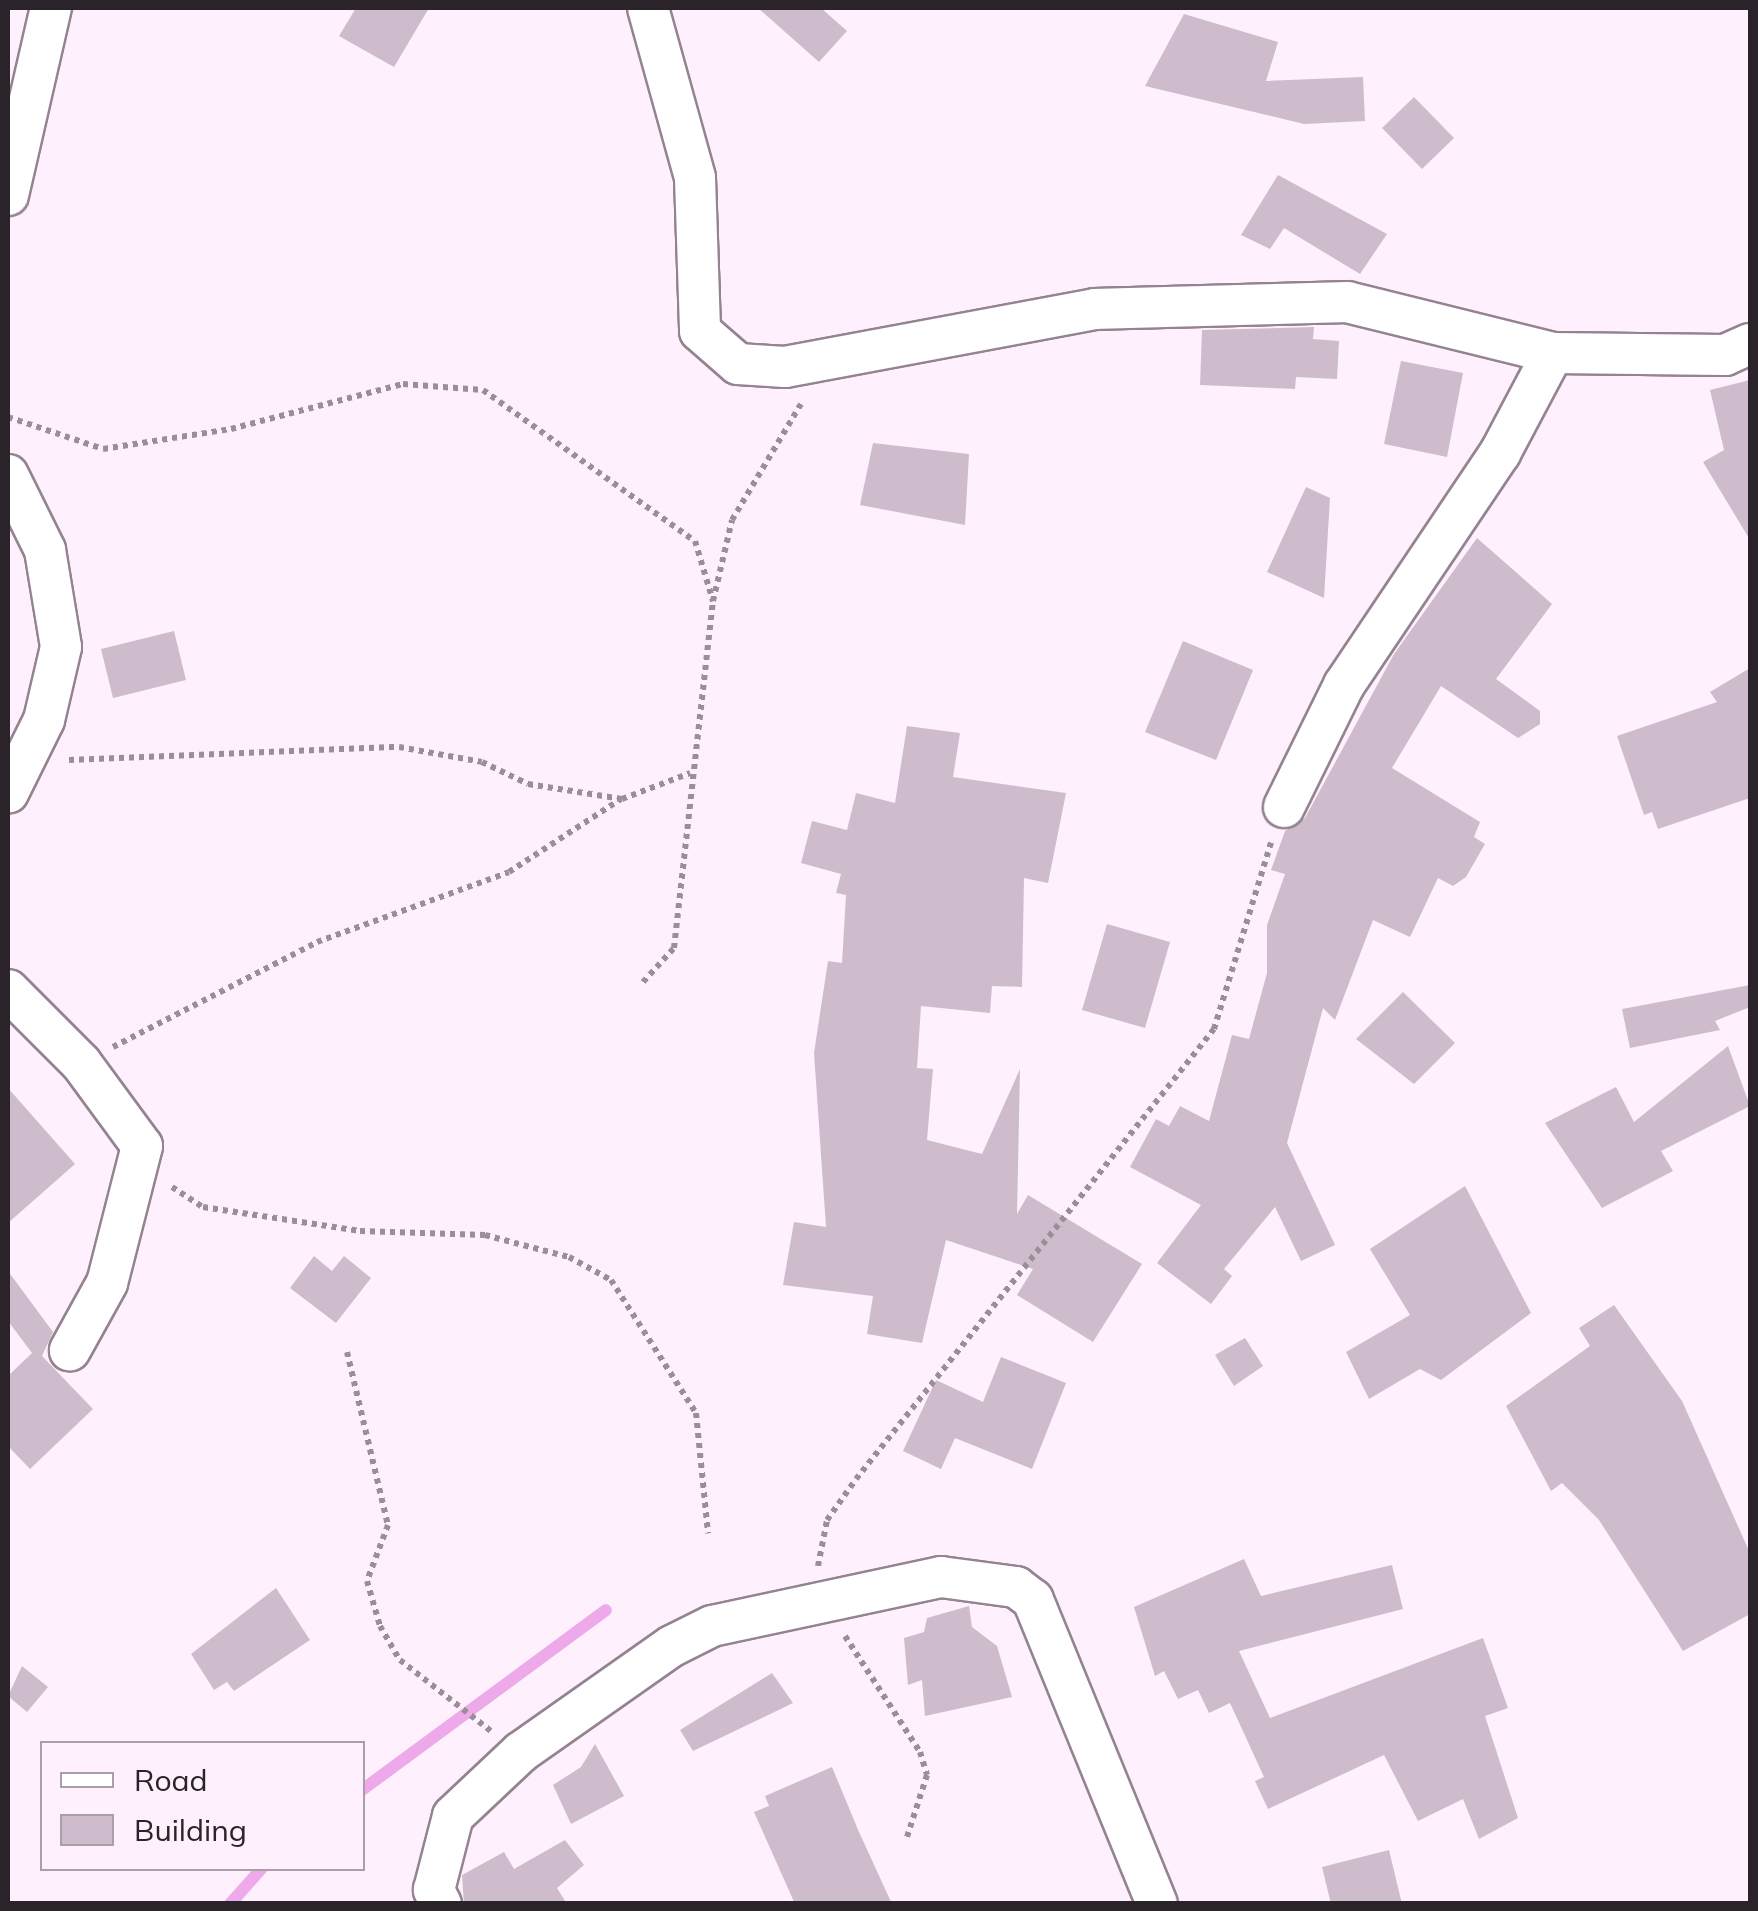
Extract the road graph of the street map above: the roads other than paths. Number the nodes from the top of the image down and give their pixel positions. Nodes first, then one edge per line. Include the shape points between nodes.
1 (51, 8) edge
2 (648, 8) edge
3 (8, 195) edge
4 (1750, 344) edge
5 (1554, 352) junction
6 (8, 475) edge
7 (15, 778) edge
8 (1284, 807) road end
9 (8, 990) edge
10 (70, 1350) dead end
11 (440, 1904) edge
12 (1156, 1904) edge

1 - 3 street
2 - 5 street via 694,178 700,331 738,364 831,358 1094,309 1347,302
4 - 5 street via 1708,355
5 - 8 street via 1500,452 1344,685
6 - 7 street via 60,602 52,691
9 - 10 street via 81,1064 142,1146 107,1283
11 - 12 street via 434,1890 452,1816 521,1752 712,1626 941,1577 1016,1587 1033,1600

